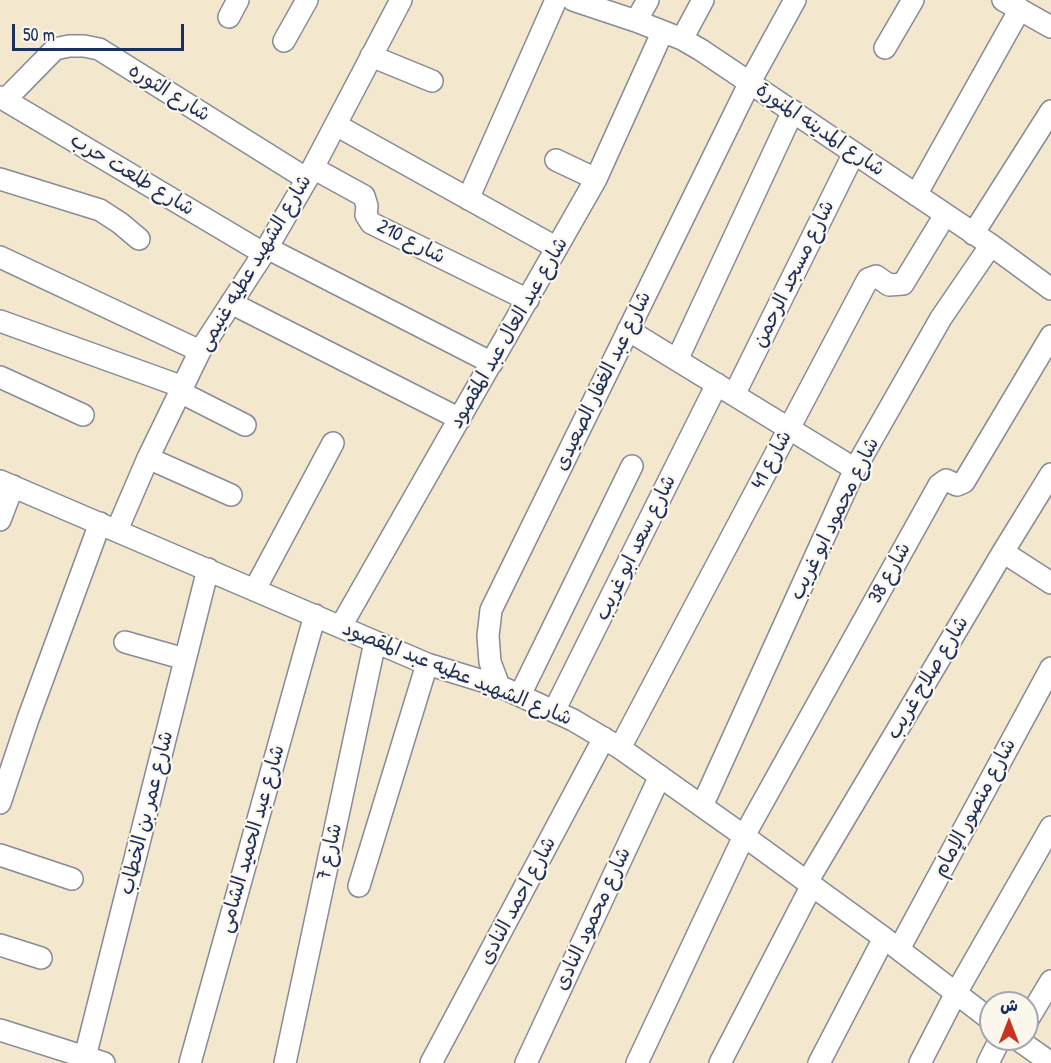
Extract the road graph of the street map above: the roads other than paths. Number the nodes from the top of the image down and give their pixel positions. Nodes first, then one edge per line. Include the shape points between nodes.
1 (307, 0) edge
2 (401, 0) edge
3 (556, 0) edge
4 (573, 0) edge
5 (648, 0) edge
6 (703, 0) edge
7 (795, 0) edge
8 (913, 0) edge
9 (1011, 5) edge
10 (636, 21) junction
11 (1051, 27) edge
12 (672, 36) junction
13 (284, 41) dead end
14 (885, 48) dead end
15 (371, 56) junction
16 (432, 81) dead end
17 (750, 82) junction
18 (2, 98) edge
19 (793, 111) junction
20 (1051, 111) edge
21 (336, 124) junction
22 (854, 153) junction
23 (556, 160) dead end
24 (310, 174) junction
25 (0, 178) edge
26 (596, 179) junction
27 (916, 195) junction
28 (468, 199) junction
29 (945, 215) junction
30 (973, 234) junction
31 (139, 239) dead end
32 (991, 246) junction
33 (557, 248) junction
34 (265, 250) junction
35 (0, 257) edge
36 (1051, 289) edge
37 (528, 300) junction
38 (231, 303) junction
39 (0, 321) edge
40 (628, 330) junction
41 (1051, 336) edge
42 (200, 351) junction
43 (677, 360) junction
44 (492, 363) junction
45 (0, 377) edge
46 (181, 390) junction
47 (726, 390) junction
48 (83, 415) dead end
49 (460, 420) junction
50 (245, 425) dead end
51 (789, 428) junction
52 (333, 443) dead end
53 (148, 458) junction
54 (632, 466) dead end
55 (855, 469) junction
56 (1051, 474) edge
57 (6, 483) edge
58 (231, 495) dead end
59 (0, 520) edge
60 (108, 526) junction
61 (1003, 552) junction
62 (208, 569) junction
63 (1049, 576) edge
64 (255, 589) junction
65 (315, 615) junction
66 (341, 626) junction
67 (125, 642) dead end
68 (375, 642) junction
69 (186, 660) junction
70 (427, 664) junction
71 (1051, 668) edge
72 (499, 686) junction
73 (519, 695) junction
74 (555, 711) junction
75 (612, 743) junction
76 (660, 776) junction
77 (0, 803) edge
78 (702, 806) junction
79 (1051, 826) edge
80 (744, 836) junction
81 (0, 855) edge
82 (72, 879) dead end
83 (809, 884) junction
84 (359, 886) dead end
85 (892, 943) junction
86 (0, 945) edge
87 (41, 958) dead end
88 (1051, 981) edge
89 (956, 993) junction
90 (1039, 1001) edge
91 (979, 1011) edge
92 (0, 1030) edge
93 (1034, 1051) edge
94 (94, 1060) edge
95 (190, 1063) edge
96 (285, 1063) edge
97 (431, 1063) edge
98 (526, 1063) edge
99 (637, 1063) edge
100 (720, 1063) edge
101 (819, 1063) edge
102 (920, 1063) edge
103 (1051, 1063) edge

1 - 13 street
2 - 15 street, شارع الشهيد عطيه غنيمى
3 - 28 street
4 - 10 street, شارع المدينه المنورة
5 - 10 street
6 - 12 street, شارع عبد العال عبد المقصود
7 - 17 street, شارع عبد الغفار الصعيدى
8 - 14 street
9 - 11 street
9 - 27 street
10 - 12 street, شارع المدينه المنورة
12 - 17 street, شارع المدينه المنورة
12 - 26 street, شارع عبد العال عبد المقصود
15 - 16 street
15 - 21 street, شارع الشهيد عطيه غنيمى
17 - 19 street, شارع المدينه المنورة
17 - 40 street, شارع عبد الغفار الصعيدى
18 - 24 street, شارع الثوره via 55,49 92,47
18 - 34 street, شارع طلعت حرب
19 - 22 street, شارع المدينه المنورة
19 - 43 street
20 - 30 street
21 - 24 street, شارع الشهيد عطيه غنيمى
21 - 28 street
22 - 27 street, شارع المدينه المنورة
22 - 47 street, شارع مسجد الرحمن
23 - 26 street
24 - 34 street, شارع الشهيد عطيه غنيمى
24 - 37 street, شارع 210 via 364,196 371,223
25 - 31 street via 100,210
26 - 33 street, شارع عبد العال عبد المقصود
27 - 29 street, شارع المدينه المنورة
28 - 33 street
29 - 30 street, شارع المدينه المنورة
29 - 51 street, شارع 41 via 903,284 890,285 876,276 868,279
30 - 32 street, شارع المدينه المنورة
32 - 36 street, شارع المدينه المنورة
32 - 55 street, شارع محمود ابو غريب via 941,318
33 - 37 street, شارع عبد العال عبد المقصود
34 - 38 street, شارع الشهيد عطيه غنيمى
34 - 44 street, شارع طلعت حرب
35 - 42 street
37 - 44 street, شارع عبد العال عبد المقصود
38 - 42 street, شارع الشهيد عطيه غنيمى
38 - 49 street
39 - 46 street
40 - 43 street
40 - 72 street, شارع عبد الغفار الصعيدى via 491,610 489,653
41 - 80 street, شارع 38 via 964,482 957,485 946,480 939,485
42 - 46 street, شارع الشهيد عطيه غنيمى
43 - 47 street
44 - 49 street, شارع عبد العال عبد المقصود
45 - 48 street
46 - 50 street
46 - 53 street, شارع الشهيد عطيه غنيمى
47 - 51 street
47 - 74 street, شارع سعد ابو غريب
49 - 66 street, شارع عبد العال عبد المقصود
51 - 55 street
51 - 75 street, شارع 41
52 - 64 street
53 - 58 street
53 - 60 street, شارع الشهيد عطيه غنيمى
54 - 73 street
55 - 78 street, شارع محمود ابو غريب
56 - 61 street, شارع صلاح غريب
57 - 59 street
57 - 60 street, شارع الشهيد عطيه عبد المقصود
60 - 62 street, شارع الشهيد عطيه عبد المقصود
60 - 77 street, شارع الشهيد عطيه غنيمى via 28,719
61 - 63 street
61 - 83 street, شارع صلاح غريب
62 - 64 street, شارع الشهيد عطيه عبد المقصود
62 - 69 street, شارع عمر بن الخطاب
64 - 65 street, شارع الشهيد عطيه عبد المقصود
65 - 66 street, شارع الشهيد عطيه عبد المقصود
65 - 95 street, شارع عبد الحميد الشامى
66 - 68 street, شارع الشهيد عطيه عبد المقصود
67 - 69 street
68 - 70 street, شارع الشهيد عطيه عبد المقصود
68 - 96 street, شارع 7
69 - 94 street, شارع عمر بن الخطاب
70 - 72 street, شارع الشهيد عطيه عبد المقصود
70 - 84 street
71 - 85 street, شارع منصور الإمام
72 - 73 street, شارع الشهيد عطيه عبد المقصود
73 - 74 street, شارع الشهيد عطيه عبد المقصود
74 - 75 street, شارع الشهيد عطيه عبد المقصود
75 - 76 street, شارع الشهيد عطيه عبد المقصود
75 - 97 street, شارع احمد النادى
76 - 78 street, شارع الشهيد عطيه عبد المقصود
76 - 98 street, شارع محمود النادى
78 - 80 street, شارع الشهيد عطيه عبد المقصود
79 - 89 street
80 - 83 street, شارع الشهيد عطيه عبد المقصود
80 - 99 street
81 - 82 street
83 - 85 street, شارع الشهيد عطيه عبد المقصود
83 - 100 street, شارع صلاح غريب
85 - 89 street, شارع الشهيد عطيه عبد المقصود
85 - 101 street, شارع منصور الإمام
86 - 87 street
88 - 90 street
89 - 91 street, شارع الشهيد عطيه عبد المقصود
89 - 102 street
92 - 94 street
93 - 103 street

